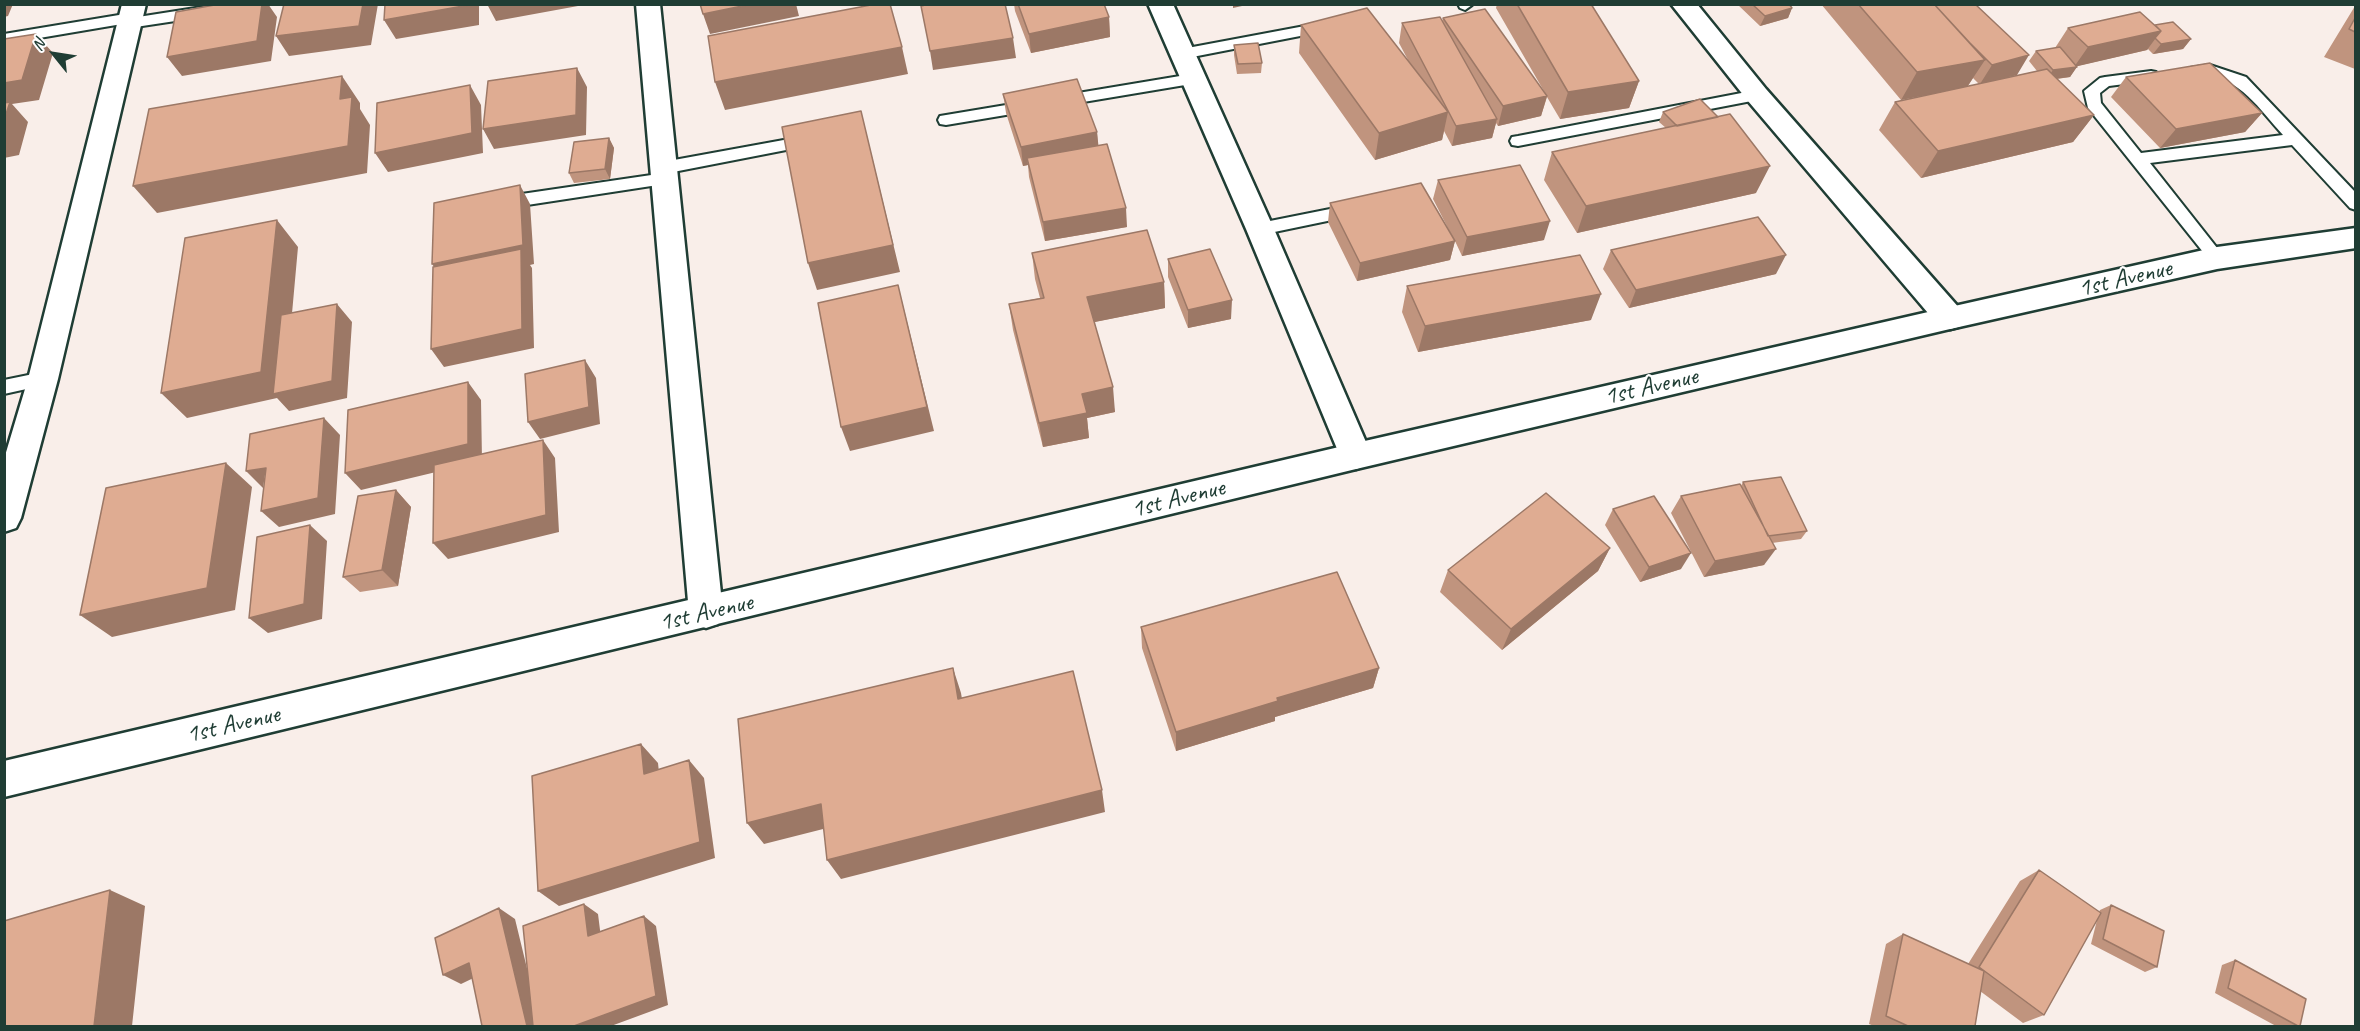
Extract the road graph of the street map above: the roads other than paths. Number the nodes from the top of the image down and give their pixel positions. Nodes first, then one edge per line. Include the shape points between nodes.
1 (255, 4) edge
2 (648, 4) edge
3 (1160, 4) edge
4 (1683, 4) edge
5 (132, 15) edge
6 (1341, 25) edge
7 (4, 39) edge
8 (1187, 66) junction
9 (1757, 95) junction
10 (946, 120) dead end
11 (822, 138) edge
12 (2296, 139) junction
13 (1518, 141) dead end
14 (2139, 159) junction
15 (664, 173) junction
16 (2355, 204) edge
17 (487, 205) edge
18 (1374, 207) edge
19 (1260, 229) junction
20 (2355, 238) edge
21 (2217, 258) junction
22 (1950, 318) junction
23 (43, 379) junction
24 (4, 387) edge
25 (1356, 456) junction
26 (4, 518) edge
27 (705, 613) junction
28 (4, 779) edge

1 - 5 lane
2 - 15 street
3 - 8 street
4 - 9 street
5 - 7 lane
5 - 23 street
6 - 8 lane
8 - 10 lane
8 - 19 street
9 - 13 lane
9 - 22 street
11 - 15 lane
12 - 14 lane
12 - 14 lane via 2241,81 2210,70 2105,82 2092,91 2093,104
12 - 16 lane
14 - 21 lane
15 - 17 lane
15 - 27 street
18 - 19 lane
19 - 25 street
20 - 21 street, 1st Avenue
21 - 22 street, 1st Avenue
22 - 25 street, 1st Avenue
23 - 24 lane
23 - 26 street
25 - 27 street, 1st Avenue
27 - 28 street, 1st Avenue

